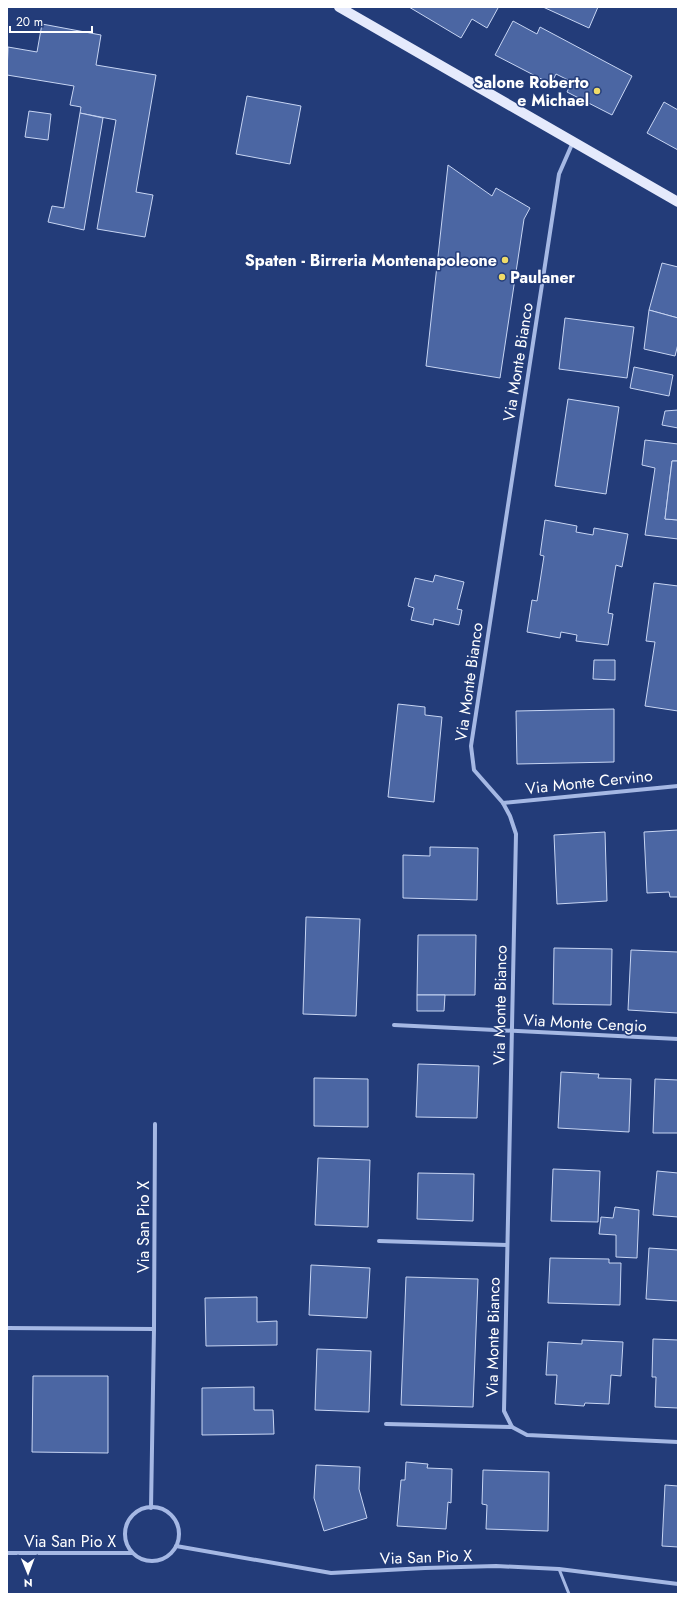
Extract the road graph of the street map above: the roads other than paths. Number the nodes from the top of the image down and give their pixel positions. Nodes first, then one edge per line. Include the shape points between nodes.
1 (339, 7) edge
2 (573, 142) junction
3 (678, 202) edge
4 (678, 786) edge
5 (503, 803) junction
6 (394, 1025) dead end
7 (512, 1031) junction
8 (678, 1040) edge
9 (155, 1124) dead end
10 (379, 1241) dead end
11 (507, 1245) junction
12 (7, 1328) edge
13 (154, 1329) junction
14 (386, 1424) dead end
15 (512, 1427) junction
16 (678, 1442) edge
17 (151, 1508) junction
18 (176, 1546) junction
19 (7, 1553) edge
20 (132, 1553) junction
21 (559, 1570) junction
22 (678, 1584) edge
23 (569, 1594) edge

1 - 2 main road
2 - 3 main road
2 - 5 street, Via Monte Bianco via 559,174 471,746 474,770
4 - 5 street, Via Monte Cervino
5 - 7 street, Via Monte Bianco via 516,834
6 - 7 street, Via Monte Cengio
7 - 8 street, Via Monte Cengio
7 - 11 street, Via Monte Bianco
9 - 13 street, Via San Pio X
10 - 11 street
11 - 15 street, Via Monte Bianco via 504,1411
12 - 13 street
13 - 17 street, Via San Pio X
14 - 15 street
15 - 16 street via 527,1435
17 - 18 street via 164,1511 174,1520 178,1529
17 - 20 street, Via San Pio X via 134,1513 125,1529 125,1538
18 - 20 street, Via San Pio X via 164,1558 156,1560 147,1561
18 - 21 street, Via San Pio X via 331,1573 496,1566
19 - 20 street, Via San Pio X
21 - 22 street, Via San Pio X
21 - 23 lane

